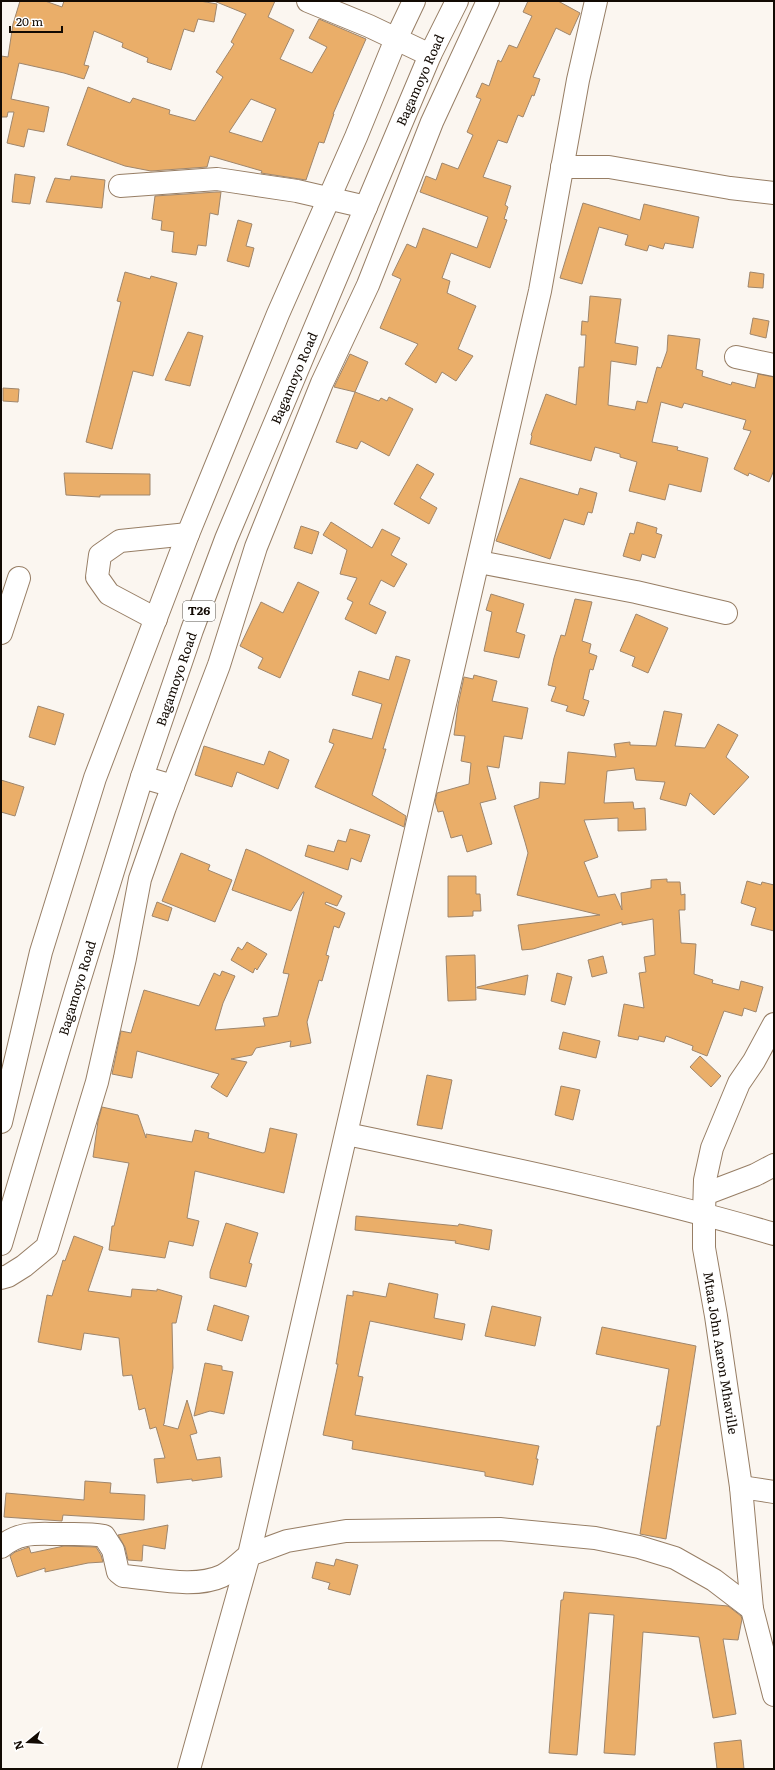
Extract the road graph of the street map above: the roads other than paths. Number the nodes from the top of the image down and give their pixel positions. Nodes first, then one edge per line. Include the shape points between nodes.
1 (308, 1) edge
2 (414, 1) edge
3 (457, 1) edge
4 (488, 1) edge
5 (596, 1) edge
6 (396, 39) junction
7 (430, 55) junction
8 (562, 167) junction
9 (120, 186) dead end
10 (774, 193) edge
11 (329, 197) junction
12 (366, 207) junction
13 (736, 357) dead end
14 (774, 365) edge
15 (188, 534) junction
16 (479, 562) junction
17 (19, 578) dead end
18 (726, 613) dead end
19 (156, 619) junction
20 (1, 633) edge
21 (142, 777) junction
22 (173, 786) junction
23 (774, 1024) edge
24 (1, 1122) edge
25 (347, 1134) junction
26 (774, 1165) edge
27 (705, 1203) junction
28 (774, 1234) edge
29 (1, 1244) edge
30 (1, 1278) edge
31 (741, 1487) junction
32 (774, 1492) edge
33 (1, 1547) edge
34 (249, 1555) junction
35 (752, 1609) junction
36 (774, 1695) edge
37 (188, 1769) edge

1 - 6 main road
2 - 6 main road
3 - 7 main road, Bagamoyo Road / T26
4 - 22 main road via 432,122 368,285 322,383 256,547 219,665
5 - 8 main road
6 - 7 main road
6 - 11 main road
7 - 12 main road, Bagamoyo Road / T26
8 - 10 main road via 609,167
8 - 16 main road via 540,291
9 - 11 main road via 217,179
11 - 12 main road
11 - 15 main road
12 - 21 main road, Bagamoyo Road / T26 via 226,539
13 - 14 main road
15 - 19 main road
15 - 19 main road via 120,540 100,555 98,577 109,594
16 - 18 main road via 636,592
16 - 25 main road
17 - 20 main road
19 - 24 main road via 95,778 46,937
21 - 22 main road
21 - 29 main road, Bagamoyo Road / T26
22 - 30 main road via 140,879 97,1082 47,1247 24,1266
23 - 27 main road, Mtaa John Aaron Mhaville via 739,1083 712,1148 705,1180
25 - 27 main road via 548,1177
25 - 34 main road
26 - 27 main road
27 - 28 main road
27 - 31 main road, Mtaa John Aaron Mhaville via 704,1248
31 - 32 main road
31 - 35 main road, Mtaa John Aaron Mhaville
33 - 34 main road via 10,1539 34,1532 104,1536 113,1550 118,1572 123,1576 189,1582 207,1581 223,1575
34 - 35 main road via 287,1541 346,1531 500,1529 594,1538 639,1546 675,1558 714,1580
34 - 37 main road
35 - 36 main road, Mtaa John Aaron Mhaville

